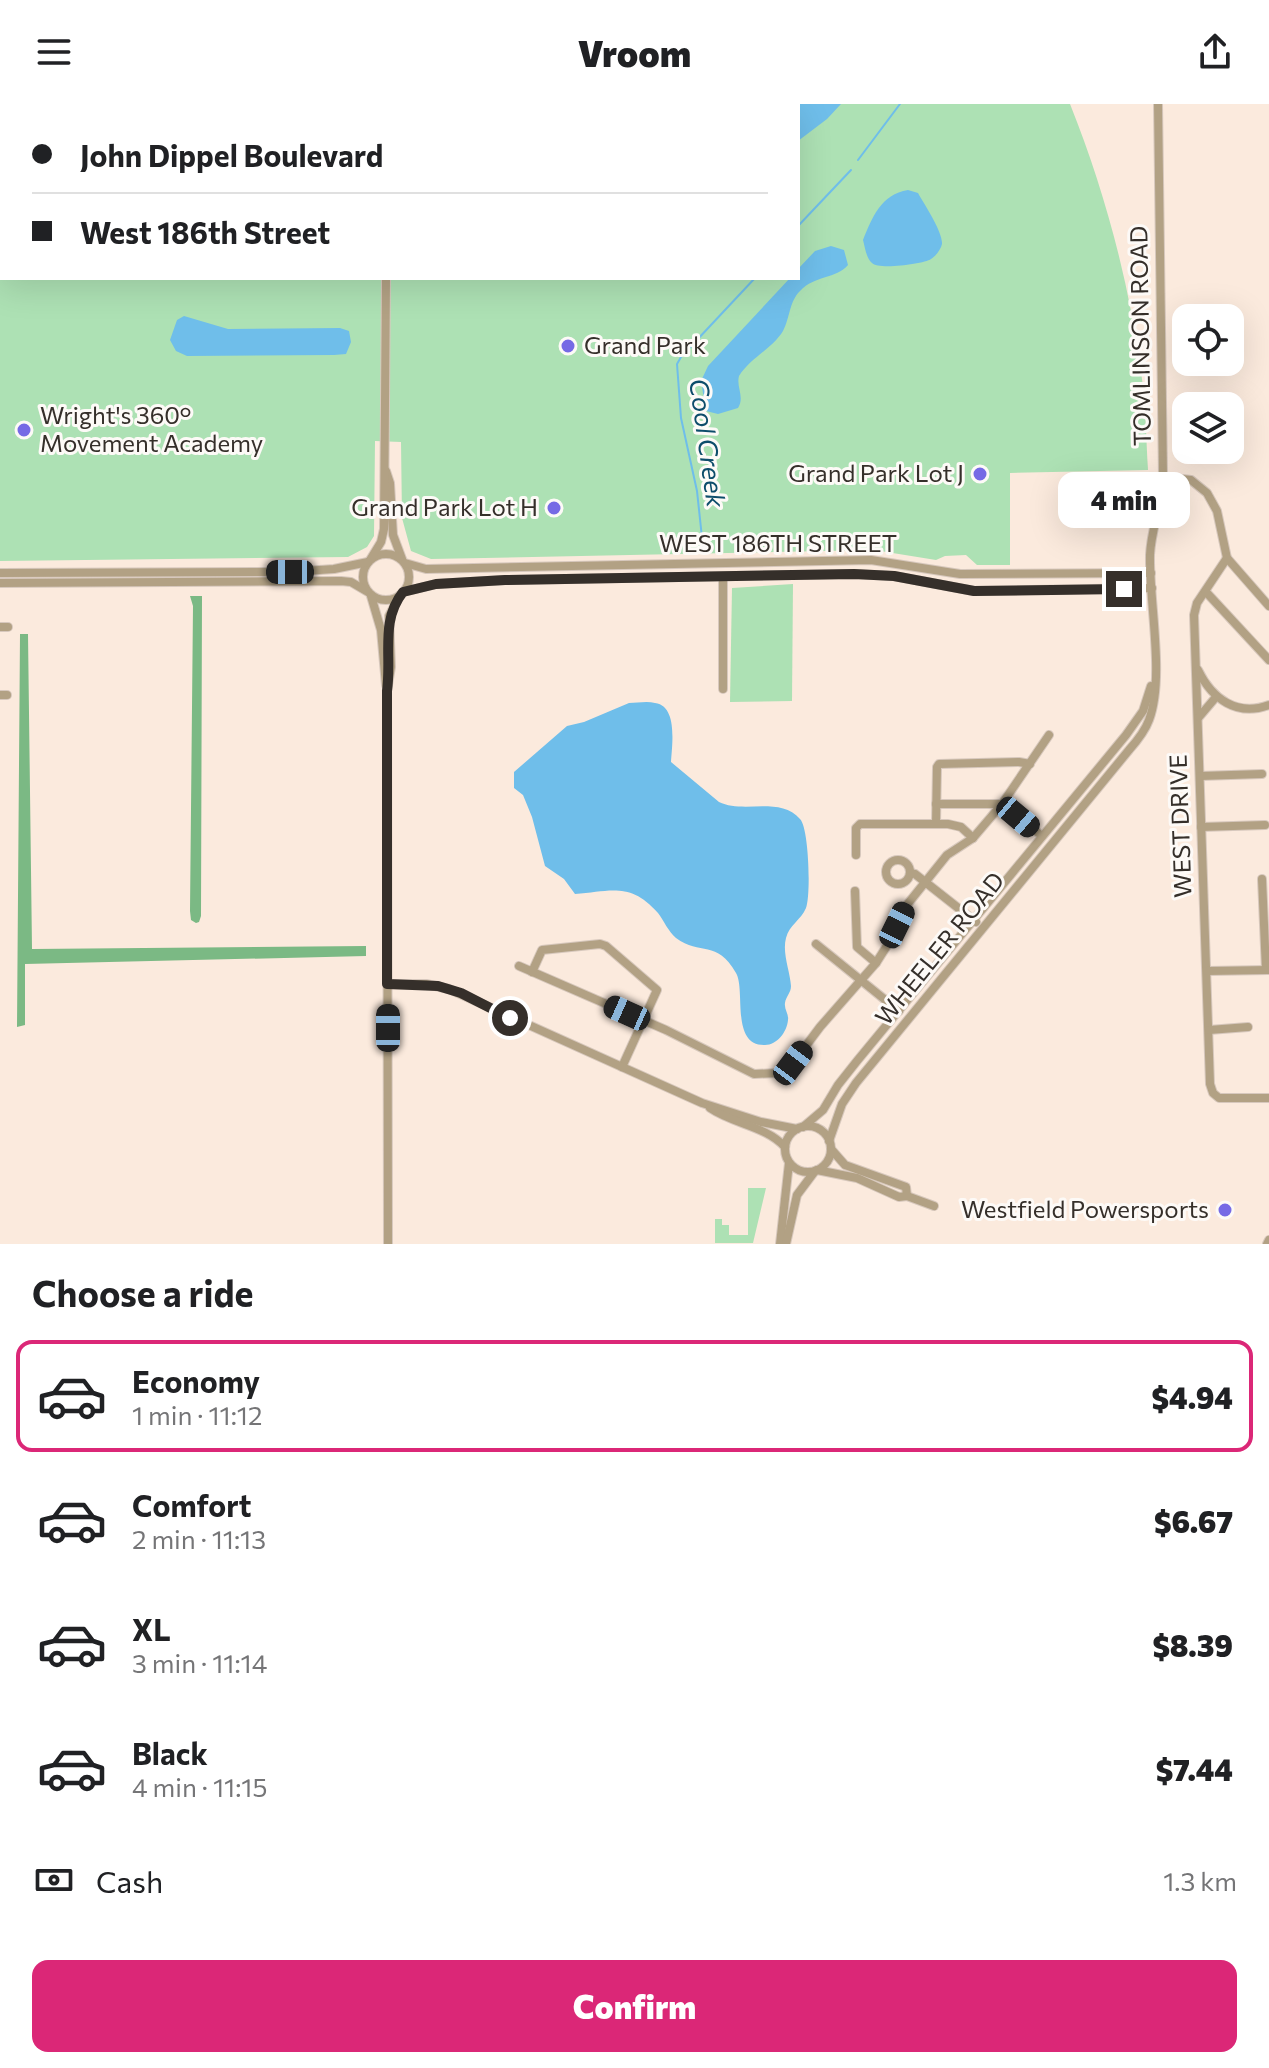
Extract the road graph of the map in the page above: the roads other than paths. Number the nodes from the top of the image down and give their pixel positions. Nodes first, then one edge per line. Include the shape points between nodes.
1 (1158, 104) edge
2 (386, 280) edge
3 (386, 470) junction
4 (1163, 477) junction
5 (1227, 558) junction
6 (369, 561) junction
7 (404, 561) junction
8 (795, 561) junction
9 (1150, 569) junction
10 (0, 573) edge
11 (796, 575) junction
12 (723, 577) junction
13 (0, 583) edge
14 (1152, 588) junction
15 (1206, 592) junction
16 (370, 593) junction
17 (402, 593) junction
18 (1269, 606) edge
19 (1269, 660) edge
20 (1154, 665) junction
21 (1196, 666) junction
22 (723, 689) dead end
23 (387, 691) junction
24 (1216, 697) junction
25 (1269, 705) edge
26 (1198, 718) junction
27 (1049, 735) dead end
28 (1030, 764) junction
29 (1262, 774) dead end
30 (1200, 776) junction
31 (936, 804) junction
32 (1002, 804) junction
33 (936, 824) junction
34 (1265, 825) dead end
35 (1201, 827) junction
36 (1042, 836) junction
37 (973, 838) junction
38 (856, 855) dead end
39 (910, 873) dead end
40 (1262, 879) dead end
41 (925, 882) junction
42 (855, 891) dead end
43 (974, 920) junction
44 (983, 927) junction
45 (816, 944) dead end
46 (876, 963) junction
47 (519, 966) dead end
48 (1267, 970) edge
49 (1207, 971) junction
50 (532, 972) junction
51 (860, 980) junction
52 (387, 984) junction
53 (899, 1011) junction
54 (644, 1020) junction
55 (1248, 1027) dead end
56 (1209, 1030) junction
57 (622, 1067) junction
58 (1269, 1098) edge
59 (702, 1103) junction
60 (800, 1128) junction
61 (830, 1145) junction
62 (785, 1147) junction
63 (789, 1163) junction
64 (816, 1170) junction
65 (907, 1196) junction
66 (934, 1206) dead end
67 (388, 1244) edge
68 (783, 1244) edge

1 - 4 street, TOMLINSON ROAD
2 - 3 street
3 - 6 street via 384,529
3 - 7 street via 391,522
4 - 5 street via 1191,480 1207,493 1217,511
4 - 9 street, TOMLINSON ROAD
5 - 15 street, WEST DRIVE
5 - 18 street
6 - 7 street via 386,553
6 - 10 street via 290,572
6 - 16 street via 362,575
7 - 8 street, WEST 186TH STREET via 426,569
7 - 17 street via 409,580
8 - 9 street, WEST 186TH STREET via 871,560 975,575
8 - 11 street
9 - 14 street, WHEELER ROAD
11 - 12 street, WEST 186TH STREET
11 - 14 street, WEST 186TH STREET via 878,575 974,591
12 - 17 street, WEST 186TH STREET via 491,581 436,584
12 - 22 street
13 - 16 street via 341,581
14 - 20 street, WHEELER ROAD
15 - 19 street
15 - 21 street, WEST DRIVE via 1195,608
16 - 17 street via 384,600
16 - 23 street via 381,630
17 - 23 street via 389,616
20 - 36 street, WHEELER ROAD via 1148,699 1136,722
20 - 44 street, WHEELER ROAD via 1155,698 1141,735
21 - 24 street
21 - 26 street, WEST DRIVE
23 - 52 street
24 - 25 street via 1239,708
24 - 26 street
26 - 30 street, WEST DRIVE
27 - 28 street
28 - 31 street via 938,765
28 - 32 street
29 - 30 street
30 - 35 street, WEST DRIVE
31 - 32 street
31 - 33 street
32 - 36 street
32 - 37 street
33 - 37 street via 958,826
33 - 38 street via 858,825
34 - 35 street
35 - 49 street, WEST DRIVE
36 - 43 street, WHEELER ROAD
37 - 41 street via 947,855
39 - 41 street
40 - 48 street
41 - 43 street
41 - 46 street
42 - 46 street via 856,945
43 - 44 street
43 - 53 street, WHEELER ROAD
44 - 61 street, WHEELER ROAD via 856,1083 842,1104
45 - 51 street
46 - 51 street
47 - 50 street
48 - 49 street
49 - 56 street, WEST DRIVE
50 - 54 street
50 - 54 street via 542,950 606,946 657,990
51 - 53 street
51 - 54 street via 793,1063 777,1073 754,1074
52 - 57 street via 449,989
52 - 67 street
53 - 60 street, WHEELER ROAD via 823,1110
54 - 57 street
55 - 56 street
56 - 58 street, WEST DRIVE via 1213,1093 1219,1098
57 - 59 street
59 - 60 street
59 - 62 street via 773,1135
60 - 61 street via 819,1129
60 - 62 street
61 - 64 street via 827,1161
61 - 65 street via 845,1165 906,1187
62 - 63 street
63 - 64 street via 803,1171
63 - 68 street
64 - 65 street
64 - 68 street via 797,1195
65 - 66 street

